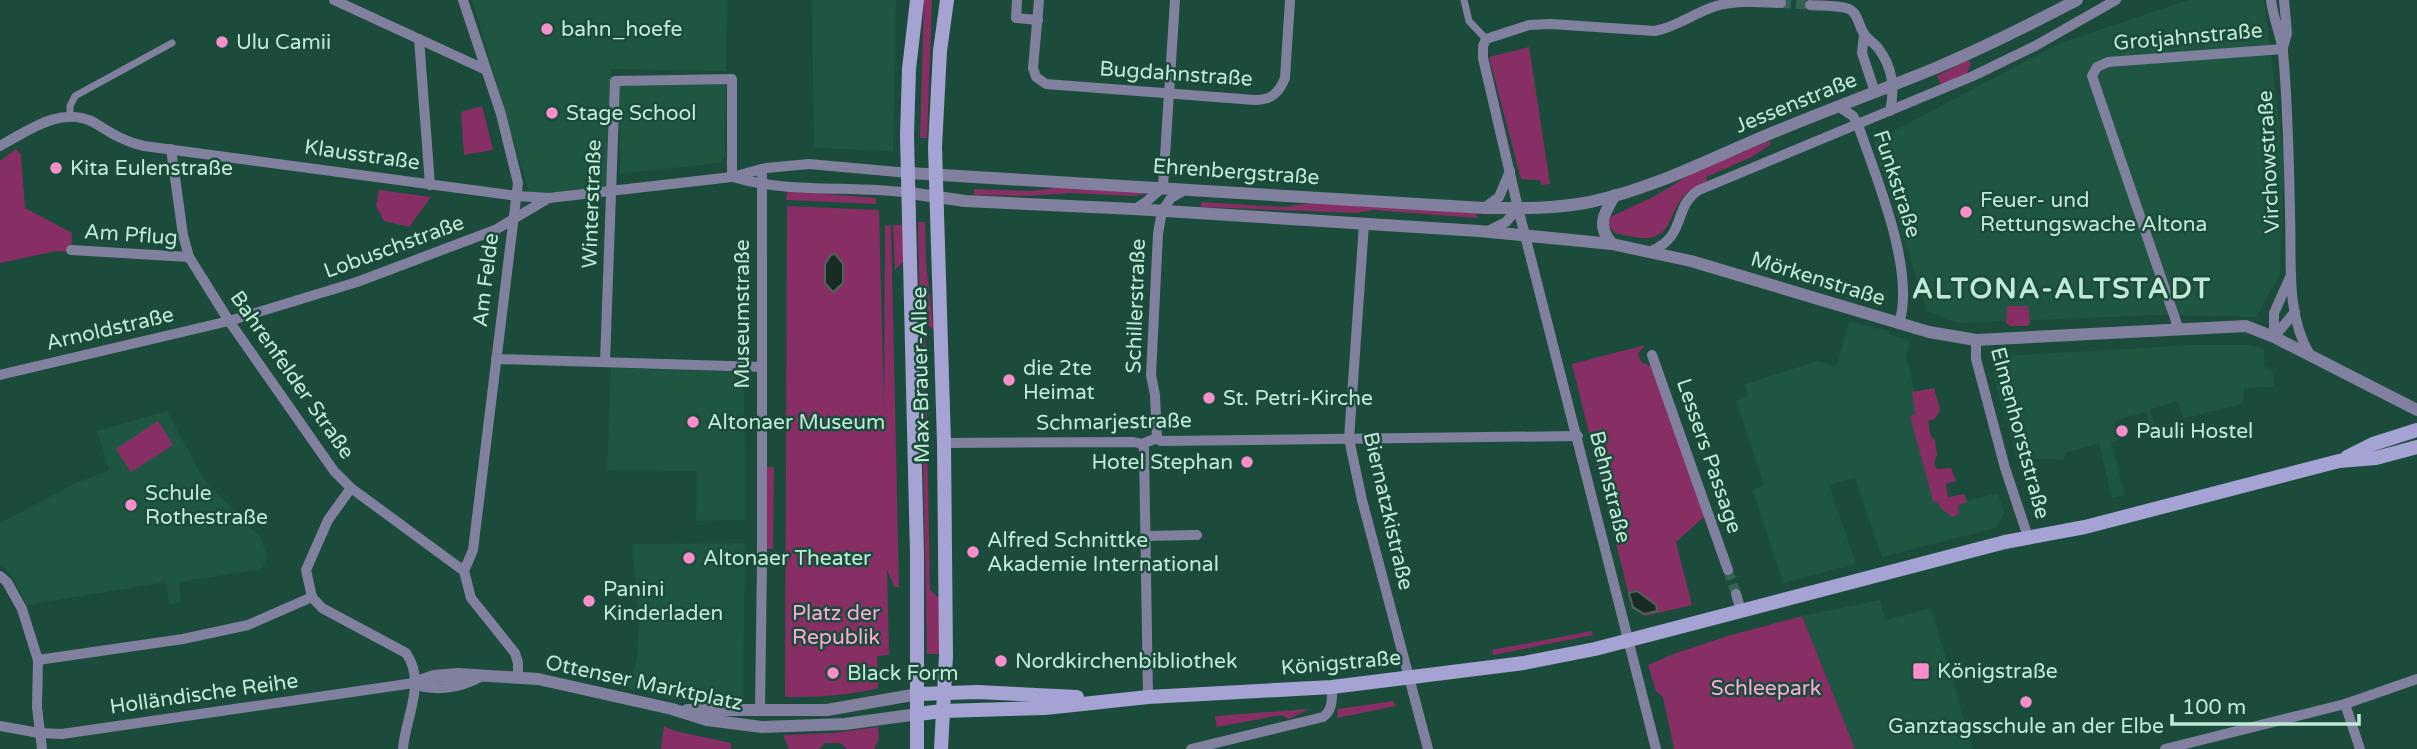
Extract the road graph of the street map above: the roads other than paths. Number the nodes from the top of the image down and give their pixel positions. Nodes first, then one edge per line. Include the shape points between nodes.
1 (334, 0) edge
2 (463, 0) edge
3 (917, 0) edge
4 (947, 0) edge
5 (1017, 0) edge
6 (1039, 0) edge
7 (1175, 0) edge
8 (1290, 0) edge
9 (1464, 0) edge
10 (2077, 0) edge
11 (2116, 0) edge
12 (2271, 0) edge
13 (2284, 0) edge
14 (1781, 3) dead end
15 (1810, 5) dead end
16 (1038, 20) junction
17 (1864, 35) junction
18 (419, 39) junction
19 (1486, 39) junction
20 (172, 43) dead end
21 (2283, 49) junction
22 (484, 69) junction
23 (1894, 85) junction
24 (1875, 92) junction
25 (1169, 93) junction
26 (1838, 106) junction
27 (1890, 111) junction
28 (70, 115) junction
29 (1858, 125) junction
30 (0, 146) edge
31 (171, 149) junction
32 (762, 169) junction
33 (1510, 171) junction
34 (909, 173) junction
35 (936, 174) junction
36 (732, 177) junction
37 (762, 184) junction
38 (430, 185) junction
39 (1163, 187) junction
40 (1189, 189) junction
41 (612, 190) junction
42 (910, 193) junction
43 (1615, 195) junction
44 (517, 196) junction
45 (549, 198) junction
46 (937, 198) junction
47 (1484, 208) junction
48 (1518, 208) junction
49 (1134, 209) junction
50 (1162, 211) junction
51 (513, 219) junction
52 (1364, 224) junction
53 (1486, 232) junction
54 (1526, 235) junction
55 (1612, 244) junction
56 (71, 250) dead end
57 (1651, 251) junction
58 (189, 257) junction
59 (2291, 274) junction
60 (2295, 312) junction
61 (229, 321) junction
62 (1899, 324) junction
63 (2179, 330) junction
64 (2274, 337) junction
65 (1976, 340) junction
66 (1652, 355) dead end
67 (2310, 355) junction
68 (496, 359) junction
69 (605, 362) junction
70 (762, 367) junction
71 (0, 375) edge
72 (2417, 410) edge
73 (2417, 430) edge
74 (1577, 436) junction
75 (1157, 438) junction
76 (1349, 439) junction
77 (944, 443) junction
78 (1142, 444) junction
79 (2417, 447) edge
80 (2339, 461) junction
81 (351, 488) junction
82 (1197, 535) dead end
83 (1145, 536) junction
84 (2028, 537) junction
85 (1728, 570) tunnel mouth
86 (464, 571) junction
87 (0, 576) edge
88 (1736, 594) tunnel mouth
89 (312, 597) junction
90 (1741, 611) junction
91 (1629, 641) junction
92 (38, 660) junction
93 (518, 677) junction
94 (1409, 679) junction
95 (2417, 679) edge
96 (414, 683) junction
97 (1332, 687) junction
98 (944, 692) junction
99 (918, 694) junction
100 (1148, 697) junction
101 (1119, 700) junction
102 (2345, 704) junction
103 (672, 709) junction
104 (760, 710) junction
105 (943, 711) junction
106 (918, 715) junction
107 (0, 726) edge
108 (39, 733) junction
109 (42, 749) edge
110 (403, 749) edge
111 (917, 749) edge
112 (941, 749) edge
113 (1191, 749) edge
114 (1428, 749) edge
115 (1656, 749) edge
116 (2165, 749) edge
117 (2360, 749) edge

1 - 18 street
2 - 22 street, Am Felde
3 - 34 main road, Max-Brauer-Allee via 909,69
4 - 35 main road, Max-Brauer-Allee via 939,65
5 - 16 street via 1016,18
6 - 16 street, Bugdahnstraße
7 - 25 street
8 - 25 street, Bugdahnstraße via 1285,78 1273,96 1255,100
9 - 19 street via 1469,21
10 - 23 street, Jessenstraße
11 - 27 street, Jessenstraße via 2004,62
12 - 21 street, Virchowstraße
13 - 21 street, Virchowstraße via 2287,33
14 - 19 street via 1724,4 1655,31 1540,24
15 - 17 street via 1852,10
16 - 25 street, Bugdahnstraße via 1033,68 1042,82
17 - 23 street via 1878,47
17 - 24 street via 1862,53
18 - 22 street
18 - 38 street
19 - 33 street, Behnstraße via 1483,58
20 - 28 street via 75,96
21 - 59 street, Virchowstraße
21 - 63 street, Grotjahnstraße via 2108,62 2096,67 2092,76
22 - 44 street, Am Felde via 517,175
23 - 24 street, Jessenstraße
23 - 27 street
24 - 26 street, Jessenstraße
25 - 39 street
26 - 29 street, Funkstraße
26 - 43 street, Jessenstraße
27 - 29 street, Jessenstraße
28 - 30 street
28 - 31 street, Klausstraße via 87,119 125,141
29 - 57 street, Jessenstraße via 1693,193 1673,236
29 - 62 street, Funkstraße via 1898,248 1903,298
31 - 38 street, Klausstraße
31 - 58 street, Bahrenfelder Straße
32 - 34 street via 809,164
32 - 36 street
32 - 37 street, Museumstraße
33 - 47 street via 1499,197
33 - 48 street, Behnstraße
34 - 35 street, Ehrenbergstraße
34 - 42 main road, Max-Brauer-Allee
35 - 39 street, Ehrenbergstraße
35 - 46 main road, Max-Brauer-Allee
36 - 37 street
36 - 41 street, Lobuschstraße
36 - 41 street, Winterstraße via 732,79 615,81
37 - 42 street
37 - 70 street, Museumstraße
38 - 44 street, Klausstraße
39 - 40 street, Ehrenbergstraße
39 - 49 street, Schillerstraße
40 - 47 street, Ehrenbergstraße
40 - 50 street, Schillerstraße via 1171,198
41 - 45 street, Lobuschstraße
41 - 69 street, Winterstraße
42 - 46 street, Ehrenbergstraße
42 - 99 main road, Max-Brauer-Allee
43 - 48 street, Jessenstraße via 1560,206
43 - 55 street via 1602,221
44 - 45 street, Klausstraße
44 - 51 street, Am Felde
45 - 51 street, Lobuschstraße
46 - 49 street, Ehrenbergstraße
46 - 77 main road, Max-Brauer-Allee
47 - 48 street, Ehrenbergstraße
48 - 53 street via 1506,222
48 - 54 street, Behnstraße
49 - 50 street, Ehrenbergstraße
50 - 52 street, Ehrenbergstraße
50 - 75 street, Schillerstraße via 1151,375
51 - 61 street, Lobuschstraße via 483,236 366,279
51 - 68 street, Am Felde
52 - 53 street, Ehrenbergstraße
52 - 76 street, Biernatzkistraße
53 - 54 street, Ehrenbergstraße
54 - 55 street, Mörkenstraße
54 - 74 street, Behnstraße
55 - 57 street, Mörkenstraße
56 - 58 street, Am Pflug
57 - 62 street, Mörkenstraße
58 - 61 street, Bahrenfelder Straße
59 - 60 street, Virchowstraße
59 - 64 street, Virchowstraße via 2274,313
60 - 64 street
60 - 67 street, Virchowstraße via 2298,333
61 - 71 street, Arnoldstraße
61 - 81 street, Bahrenfelder Straße via 334,471
62 - 65 street, Mörkenstraße
63 - 64 street, Mörkenstraße via 2246,326
63 - 65 street, Mörkenstraße
64 - 67 street, Mörkenstraße
65 - 84 street, Elmenhorststraße via 1976,359
66 - 85 street, Lessers Passage
67 - 72 street, Mörkenstraße
68 - 69 street
68 - 86 street, Am Felde via 473,550
69 - 70 street
70 - 104 street, Museumstraße
73 - 80 main road, Königstraße
74 - 76 street, Schmarjestraße
74 - 91 street, Behnstraße
75 - 76 street, Schmarjestraße
75 - 78 street, Schmarjestraße
76 - 94 street, Biernatzkistraße
77 - 78 street, Schmarjestraße
77 - 98 main road, Max-Brauer-Allee
78 - 83 street
79 - 80 main road, Königstraße
80 - 84 main road, Königstraße via 2085,527
81 - 86 street, Bahrenfelder Straße
81 - 89 street via 328,520 306,570
82 - 83 street
83 - 100 street
84 - 90 main road, Königstraße
86 - 93 street, Ottenser Marktplatz via 471,598 515,653
87 - 92 street via 22,609
88 - 90 street
89 - 92 street via 248,625
89 - 96 street via 322,608 406,653
90 - 91 main road, Königstraße
91 - 94 main road, Königstraße via 1524,663
91 - 115 street, Behnstraße
92 - 108 street
93 - 96 street, Ottenser Marktplatz via 481,676 442,687
93 - 103 street, Ottenser Marktplatz via 555,681
94 - 97 main road, Königstraße
94 - 114 street, Biernatzkistraße
95 - 102 street
96 - 108 street, Holländische Reihe via 74,733
96 - 110 street
97 - 100 main road, Königstraße
97 - 113 street via 1332,704 1322,717
98 - 99 main road
98 - 101 main road, Königstraße
98 - 105 main road, Max-Brauer-Allee
99 - 104 street via 827,710
99 - 106 main road, Max-Brauer-Allee
100 - 101 main road, Königstraße
101 - 105 main road, Königstraße
102 - 116 street
102 - 117 street
103 - 104 street
103 - 106 street, Ottenser Marktplatz via 708,720 762,727
105 - 106 main road
105 - 112 main road, Max-Brauer-Allee
106 - 111 main road, Max-Brauer-Allee
107 - 108 street, Holländische Reihe
108 - 109 street

